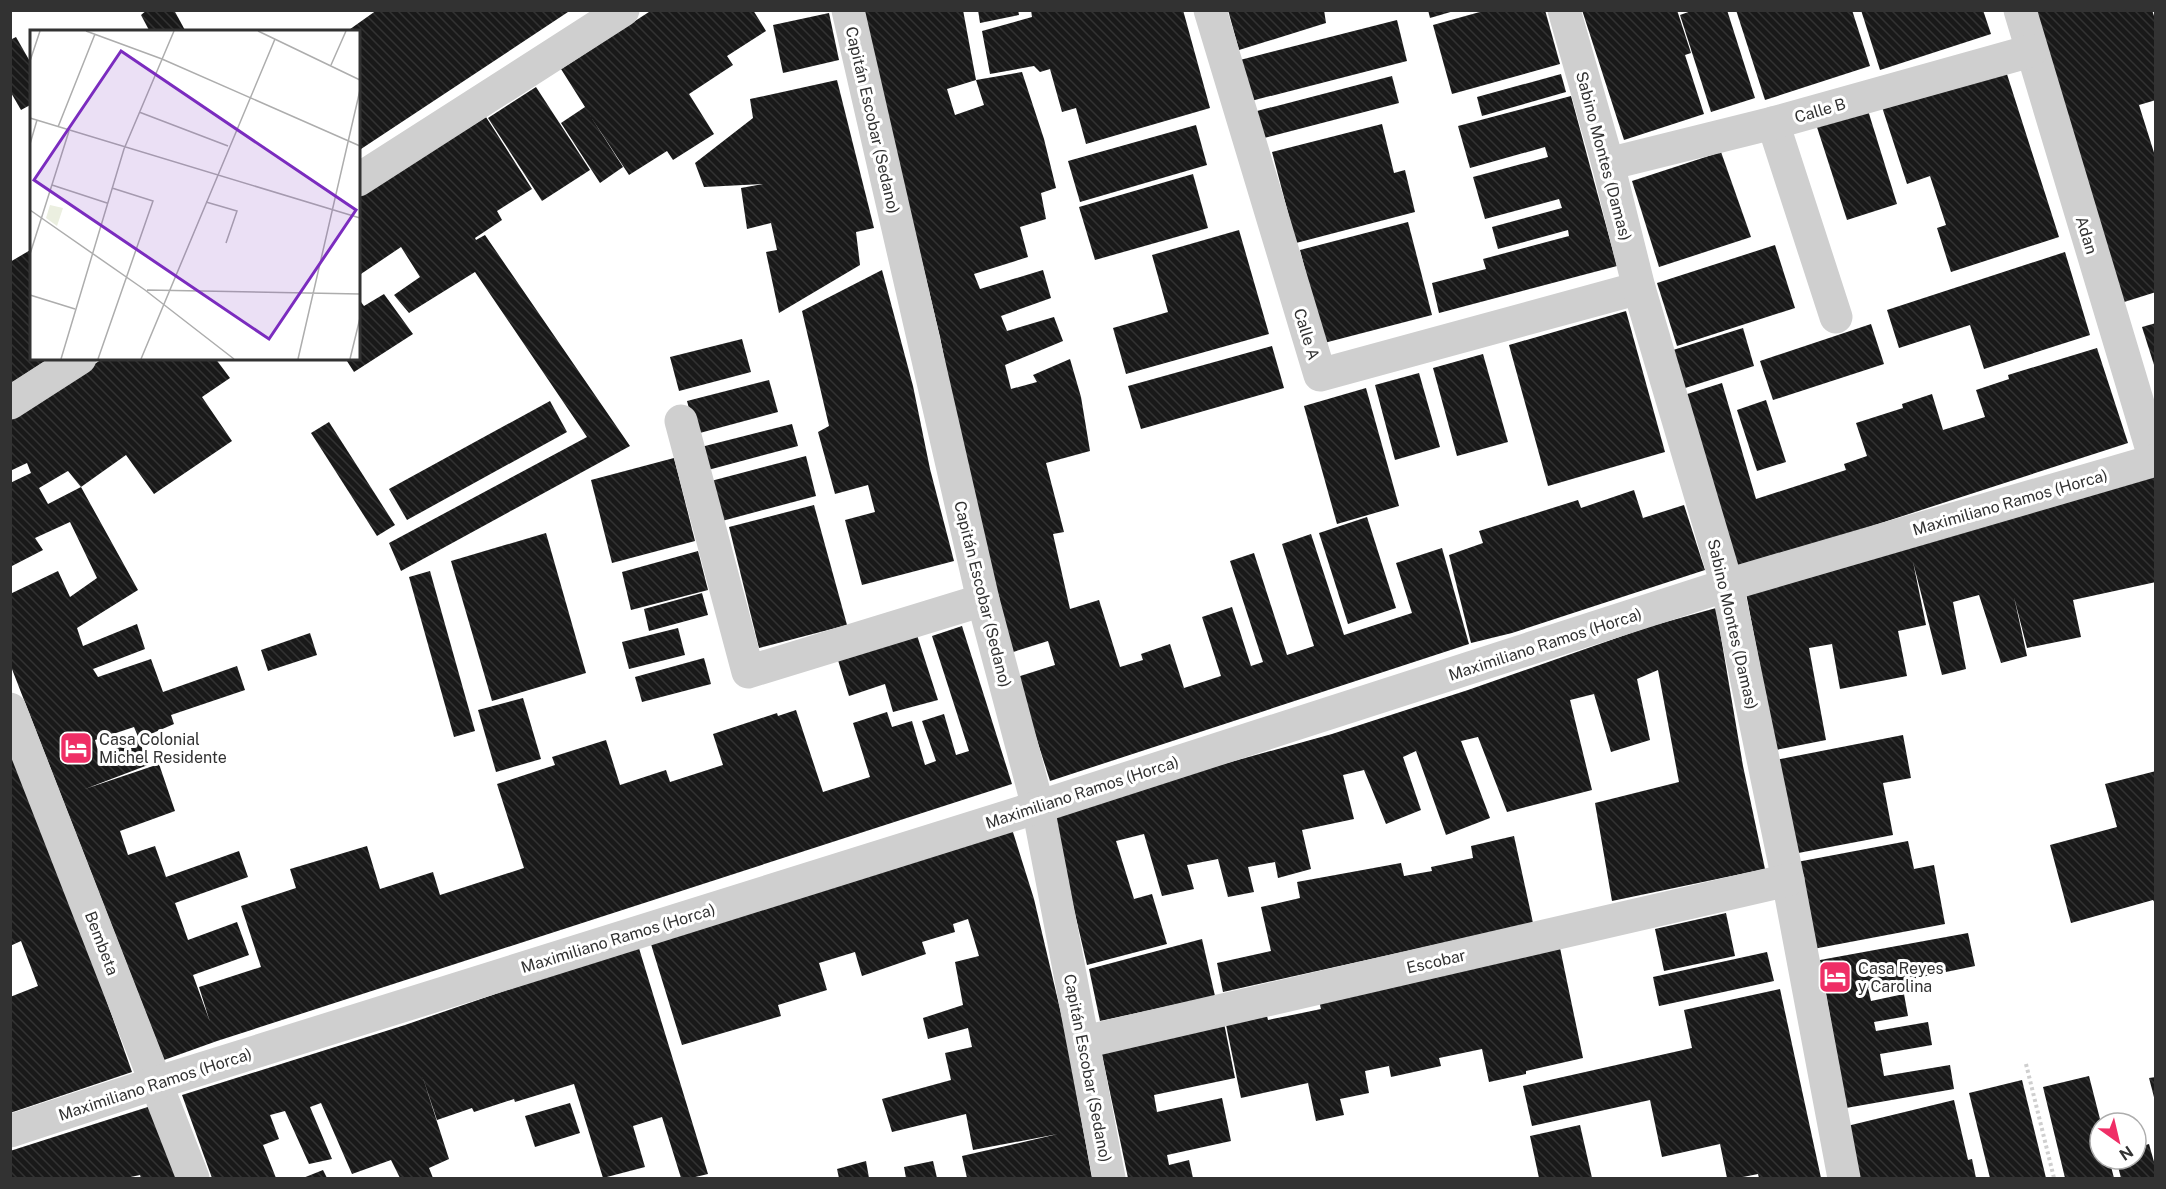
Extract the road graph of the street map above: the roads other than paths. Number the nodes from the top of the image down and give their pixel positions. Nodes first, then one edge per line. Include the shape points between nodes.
1 (623, 10) edge
2 (848, 10) edge
3 (1210, 10) edge
4 (1564, 10) edge
5 (2020, 10) edge
6 (2031, 51) junction
7 (1773, 123) junction
8 (1608, 164) junction
9 (360, 179) edge
10 (1639, 288) junction
11 (1836, 317) dead end
12 (77, 360) edge
13 (10, 403) edge
14 (681, 421) dead end
15 (2155, 460) edge
16 (1727, 585) junction
17 (983, 600) junction
18 (10, 709) edge
19 (1038, 807) junction
20 (1788, 880) junction
21 (1084, 1042) junction
22 (156, 1083) junction
23 (10, 1131) edge
24 (193, 1179) edge
25 (1109, 1179) edge
26 (1844, 1179) edge

1 - 9 street
2 - 17 street, Capitán Escobar (Sedano)
3 - 10 street, Calle A via 1320,375
4 - 8 street, Sabino Montes (Damas)
5 - 6 street, Adan
6 - 7 street, Calle B
6 - 15 street, Adan
7 - 8 street, Calle B
7 - 11 street
8 - 10 street, Sabino Montes (Damas)
10 - 16 street, Sabino Montes (Damas)
12 - 13 street
14 - 17 street via 748,672
15 - 16 street, Maximiliano Ramos (Horca)
16 - 19 street, Maximiliano Ramos (Horca)
16 - 20 street, Sabino Montes (Damas)
17 - 19 street, Capitán Escobar (Sedano)
18 - 22 street, Bembeta
19 - 21 street, Capitán Escobar (Sedano)
19 - 22 street, Maximiliano Ramos (Horca)
20 - 21 street, Escobar
20 - 26 street, Sabino Montes (Damas)
21 - 25 street, Capitán Escobar (Sedano)
22 - 23 street, Maximiliano Ramos (Horca)
22 - 24 street, Bembeta

